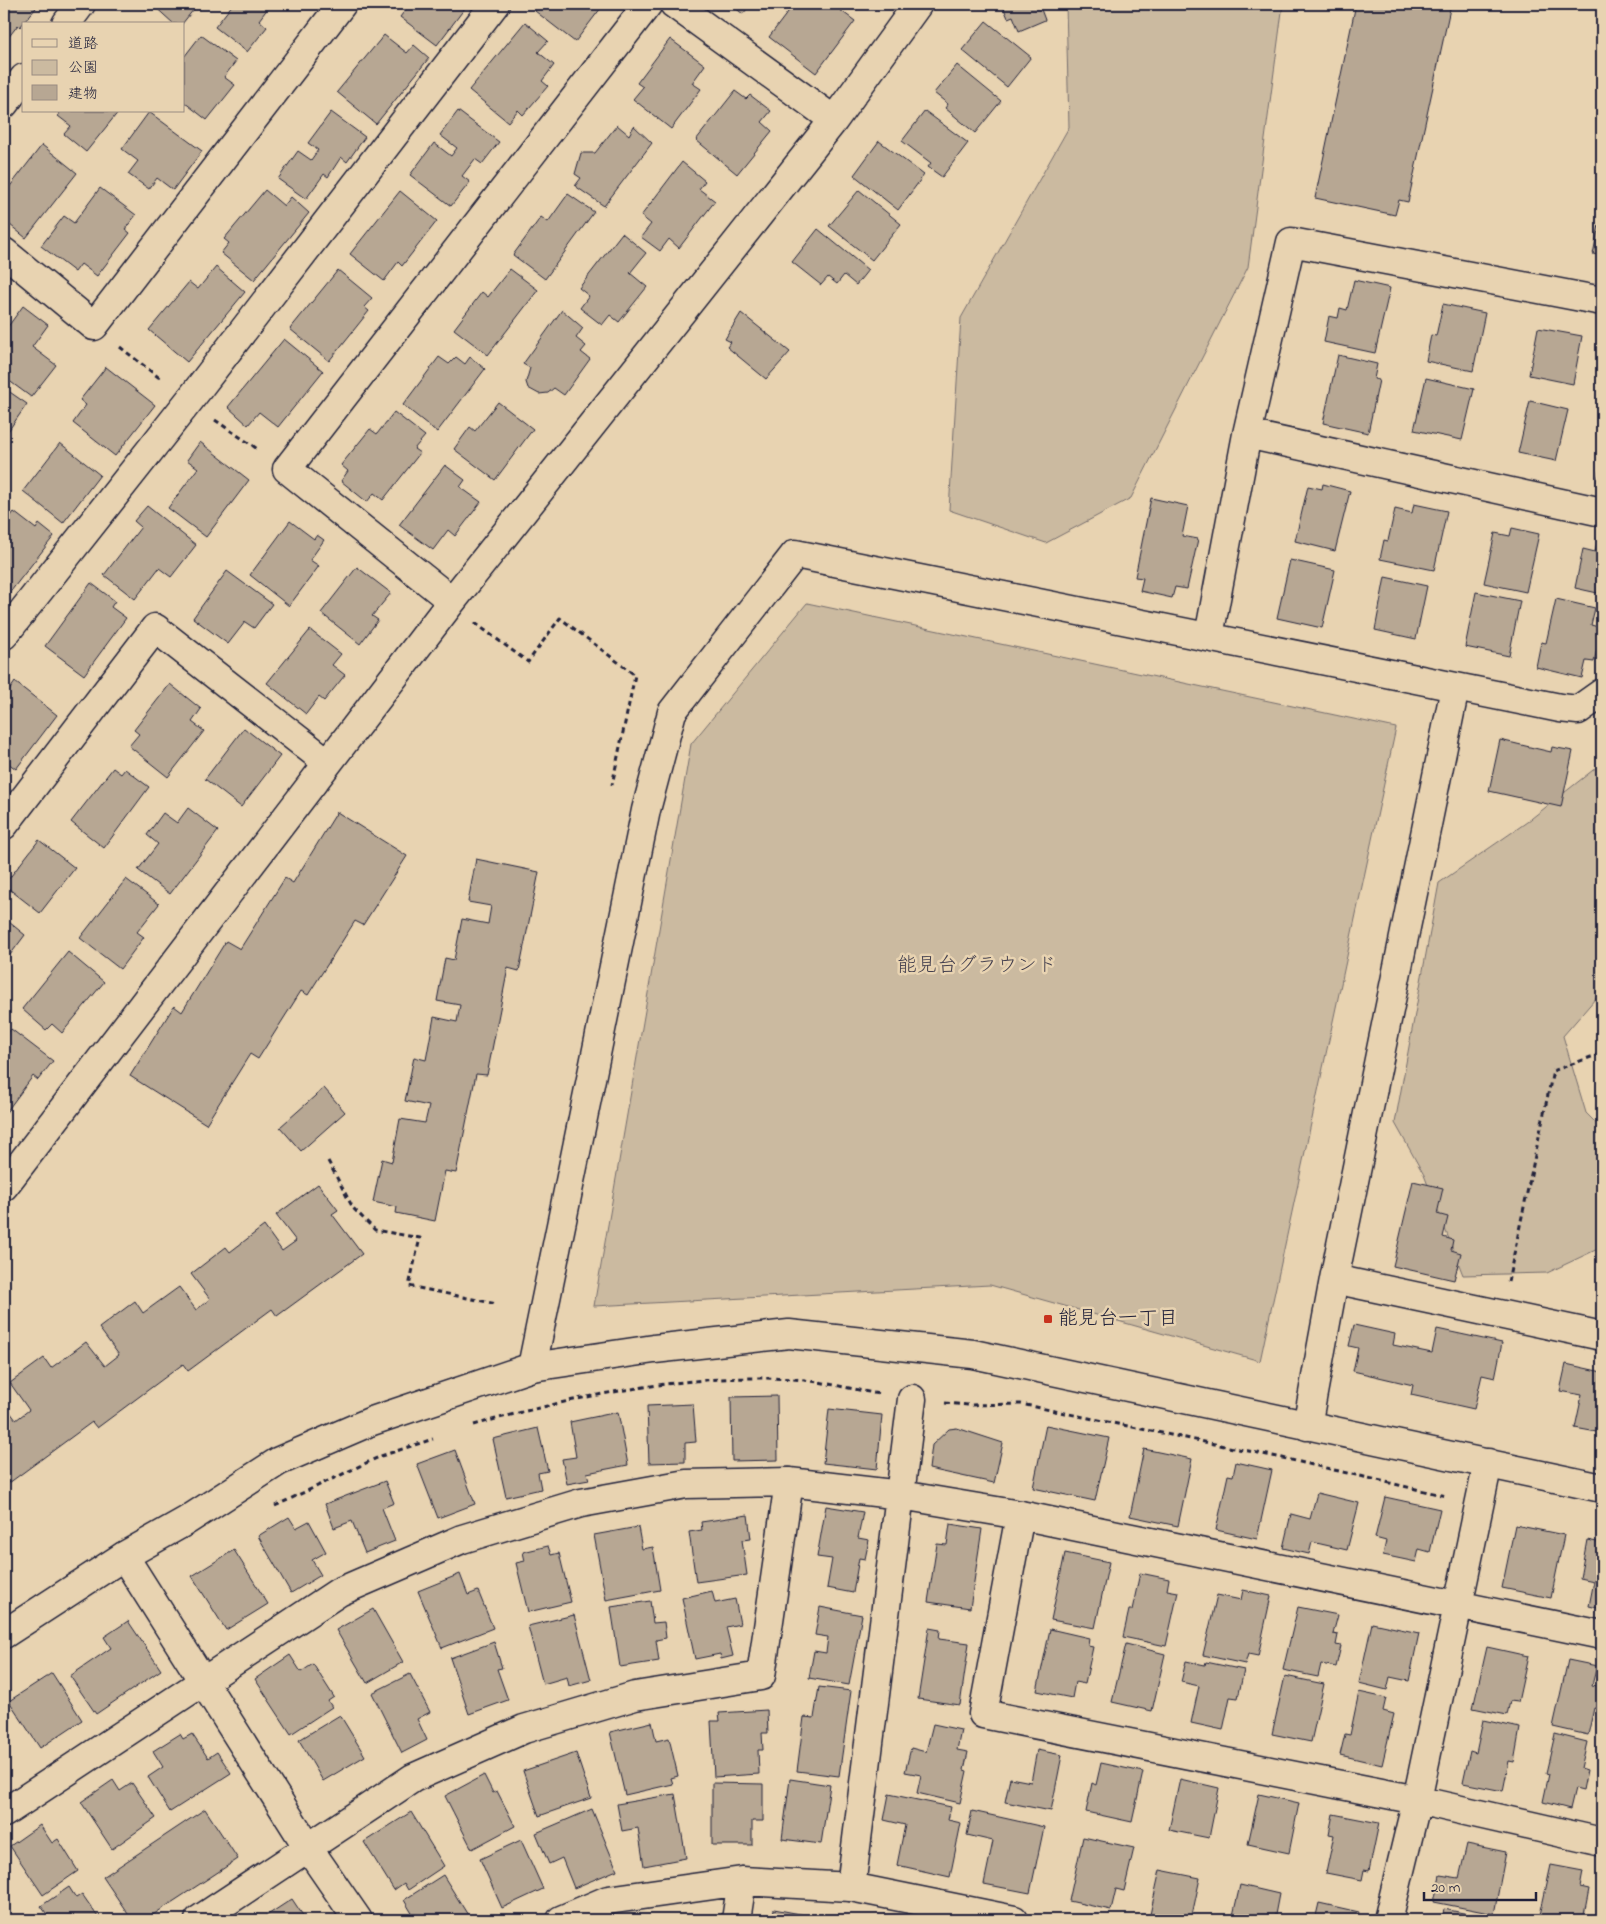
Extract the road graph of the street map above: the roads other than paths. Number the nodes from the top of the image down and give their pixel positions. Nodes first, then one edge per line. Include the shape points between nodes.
1 (81, 4) edge
2 (342, 4) edge
3 (495, 4) edge
4 (648, 4) edge
5 (674, 4) edge
6 (918, 4) edge
7 (68, 22) edge
8 (22, 81) edge
9 (4, 104) edge
10 (834, 120) junction
11 (4, 252) edge
12 (1602, 300) edge
13 (1247, 434) junction
14 (1602, 512) edge
15 (452, 601) junction
16 (4, 635) edge
17 (1209, 636) junction
18 (1455, 688) junction
19 (1602, 692) edge
20 (328, 763) junction
21 (4, 825) edge
22 (4, 1186) edge
23 (1334, 1279) junction
24 (1602, 1336) edge
25 (532, 1366) junction
26 (912, 1399) road end
27 (1307, 1426) junction
28 (1488, 1463) junction
29 (789, 1482) junction
30 (1602, 1488) edge
31 (901, 1495) junction
32 (1020, 1516) junction
33 (124, 1556) junction
34 (1456, 1605) junction
35 (4, 1634) edge
36 (1602, 1635) edge
37 (203, 1682) junction
38 (1417, 1800) junction
39 (4, 1813) edge
40 (1602, 1842) edge
41 (309, 1849) junction
42 (742, 1881) junction
43 (851, 1887) junction
44 (199, 1920) edge
45 (358, 1920) edge
46 (561, 1920) edge
47 (736, 1920) edge
48 (1014, 1920) edge
49 (1388, 1920) edge

1 - 7 street
2 - 11 street via 94,326
3 - 16 street
4 - 15 street via 286,469
5 - 10 street
6 - 10 street
8 - 9 street
10 - 15 street
12 - 13 street via 1290,242
13 - 14 street
13 - 17 street
15 - 20 street
17 - 18 street
17 - 25 street via 795,554 672,712 646,810
18 - 19 street via 1578,710
18 - 23 street
20 - 21 street via 155,628
20 - 22 street
23 - 24 street
23 - 27 street
25 - 27 street via 788,1334 973,1354
25 - 33 street via 372,1421 279,1461 186,1521
26 - 31 street
27 - 28 street
28 - 30 street
28 - 34 street
29 - 31 street
29 - 37 street via 686,1484 581,1503 462,1539 339,1592
29 - 41 street via 761,1676 635,1696 524,1729 413,1778
31 - 32 street
31 - 43 street
32 - 34 street
32 - 38 street via 983,1714
33 - 35 street
33 - 37 street
34 - 36 street
34 - 38 street
37 - 39 street
37 - 41 street
38 - 40 street
38 - 49 street
41 - 44 street
41 - 45 street
42 - 43 street
42 - 46 street via 608,1900
42 - 47 street
43 - 48 street

